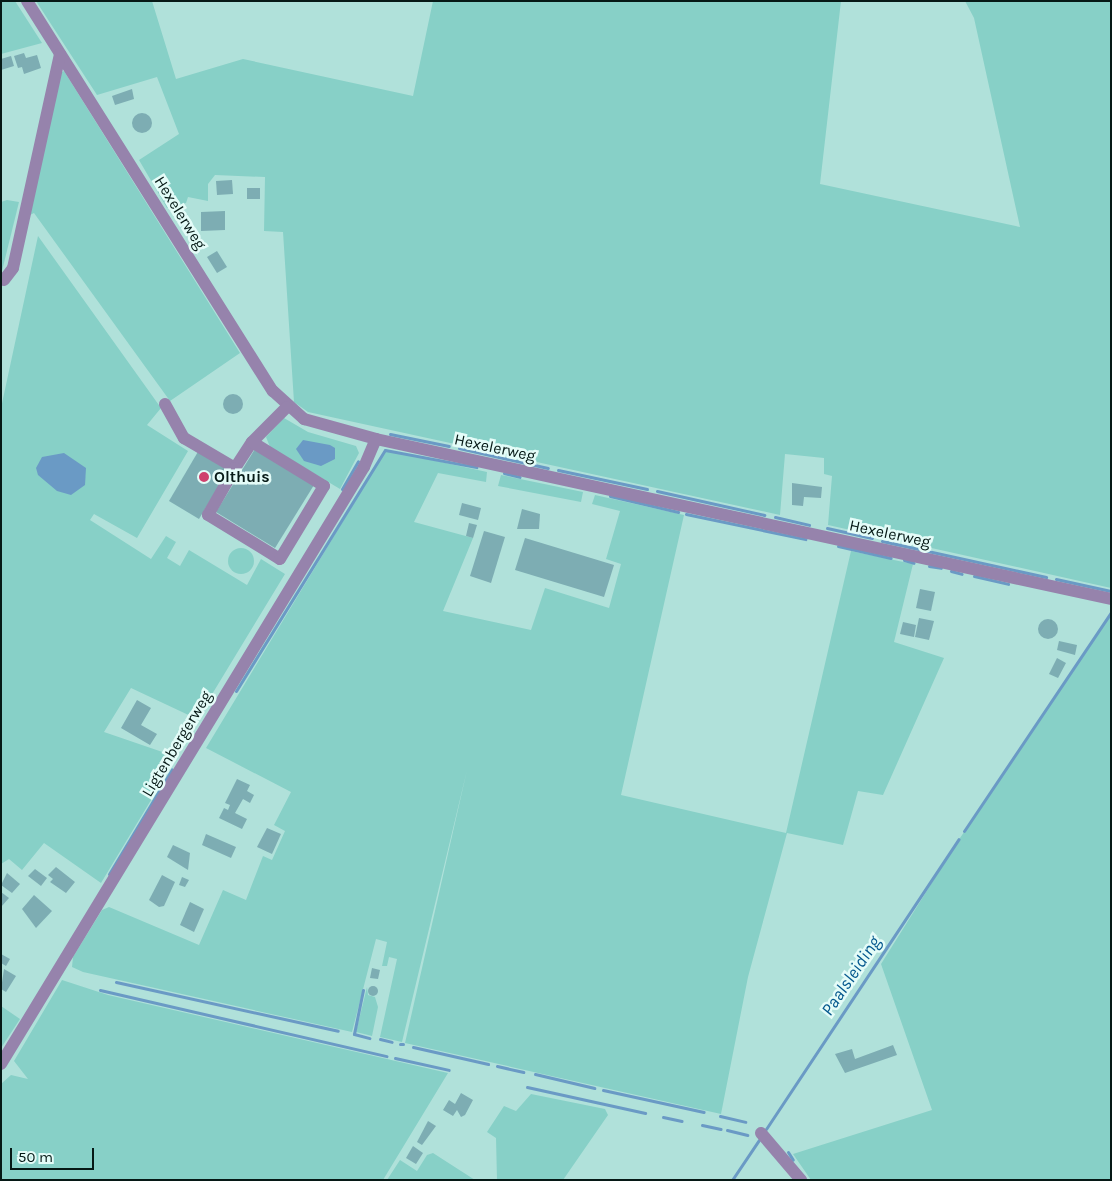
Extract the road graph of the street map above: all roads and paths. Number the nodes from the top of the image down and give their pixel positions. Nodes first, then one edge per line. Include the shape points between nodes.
1 (27, 1) edge
2 (60, 54) junction
3 (4, 280) dead end
4 (165, 404) dead end
5 (287, 406) junction
6 (376, 439) junction
7 (252, 442) junction
8 (235, 468) junction
9 (1111, 599) edge
10 (1, 1064) edge
11 (761, 1133) dead end
12 (801, 1180) edge

1 - 2 street, Hexelerweg
2 - 3 street via 13,268
2 - 5 street, Hexelerweg via 268,383
4 - 8 street via 184,438
5 - 6 street, Hexelerweg via 310,423
5 - 7 street
6 - 9 street, Hexelerweg
6 - 10 street, Ligtenbergerweg via 364,467
7 - 8 street
7 - 8 street via 324,486 280,560 208,515
11 - 12 street

